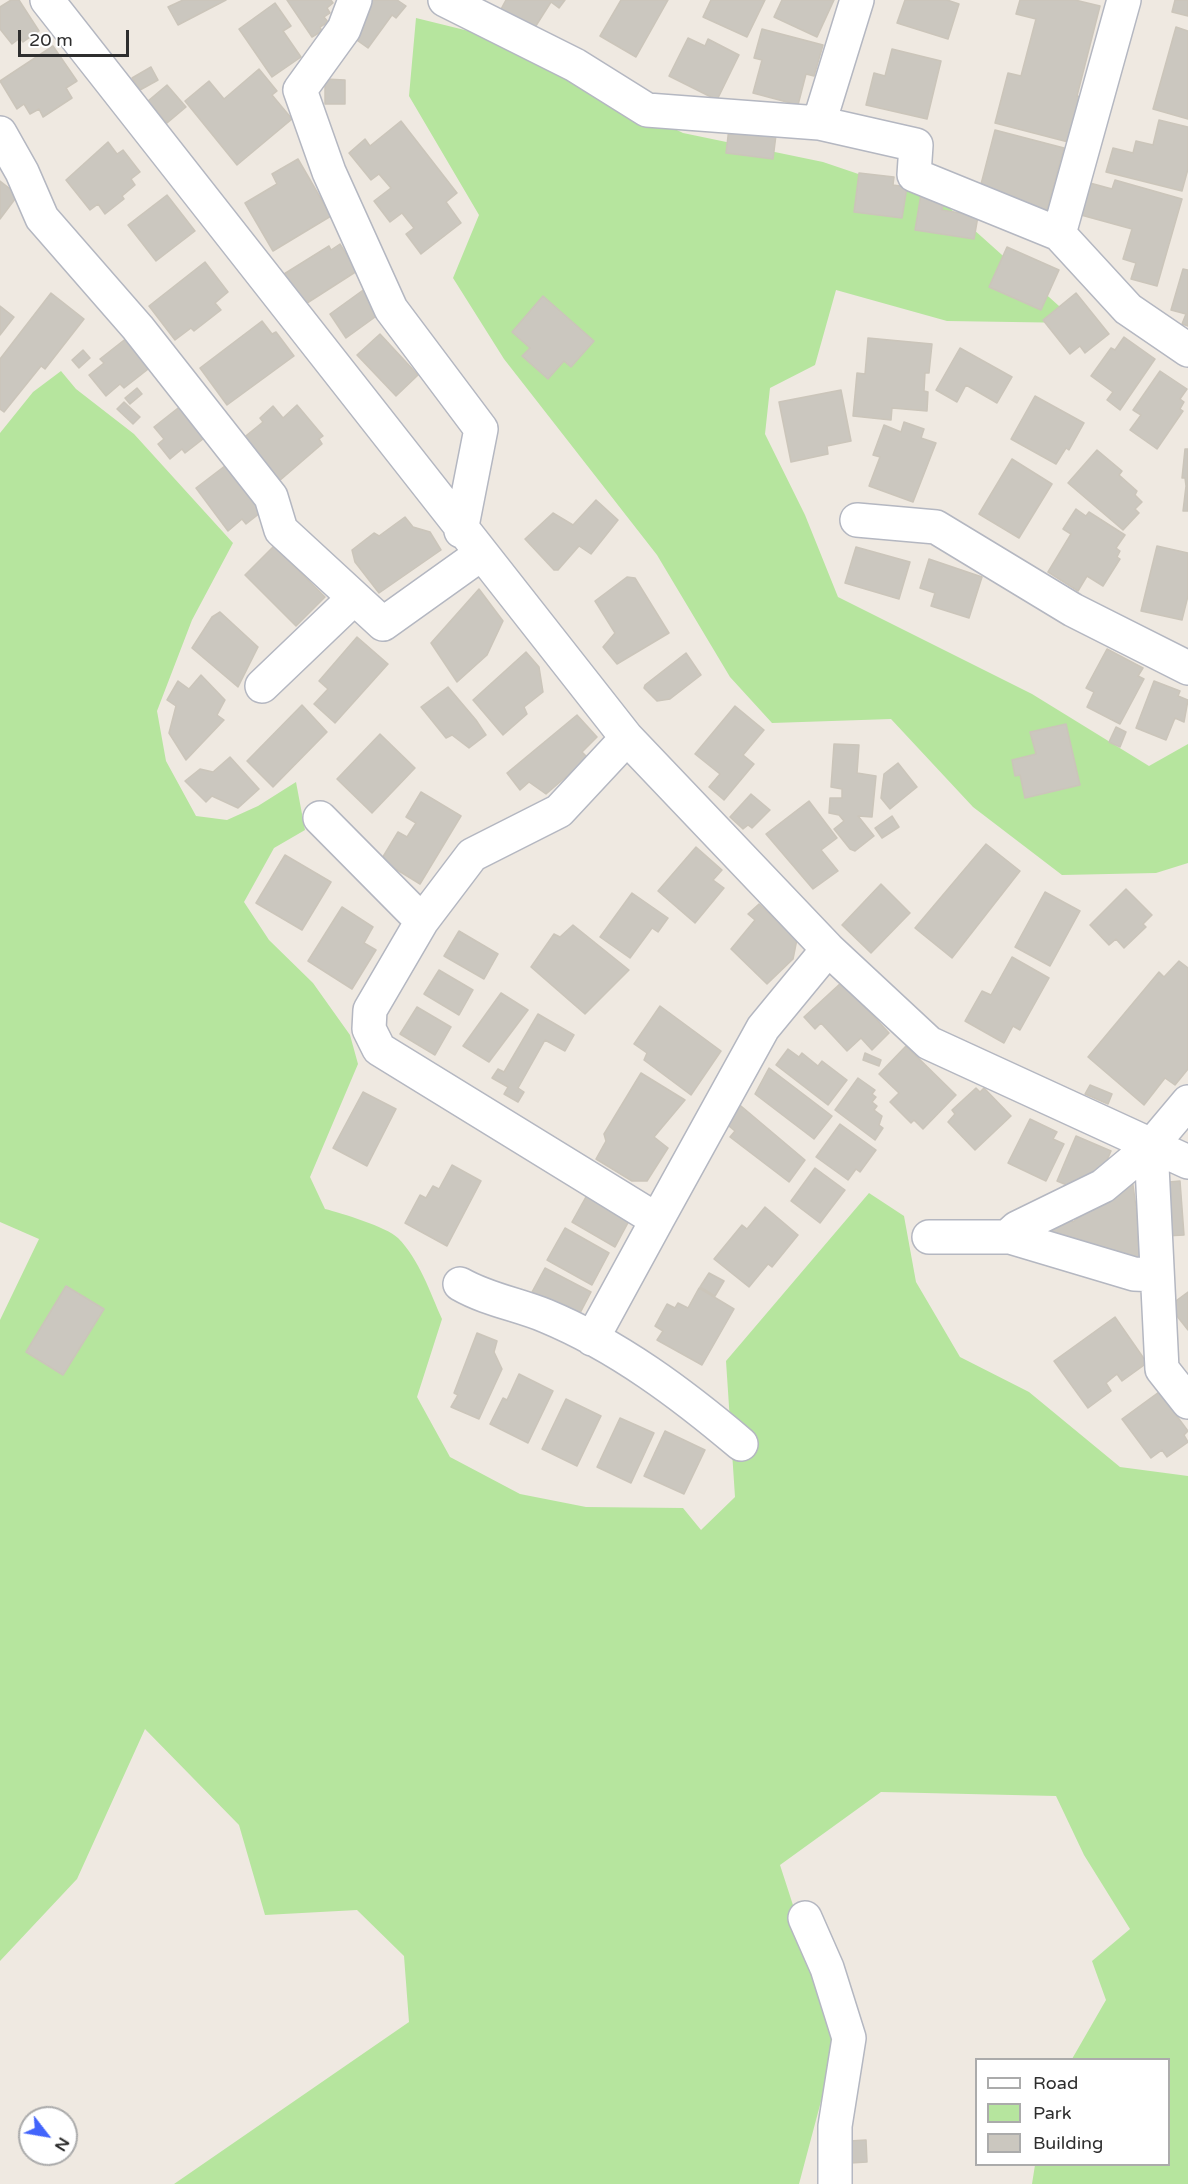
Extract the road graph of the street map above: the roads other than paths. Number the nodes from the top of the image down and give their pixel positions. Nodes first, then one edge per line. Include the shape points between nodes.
1 (47, 0) edge
2 (355, 0) edge
3 (445, 0) edge
4 (857, 0) edge
5 (1125, 0) edge
6 (819, 123) junction
7 (0, 133) edge
8 (1059, 234) junction
9 (1188, 350) edge
10 (857, 520) dead end
11 (471, 543) junction
12 (353, 599) junction
13 (1188, 668) edge
14 (262, 686) dead end
15 (627, 738) junction
16 (320, 818) dead end
17 (422, 921) junction
18 (828, 950) junction
19 (1188, 1102) edge
20 (1151, 1146) junction
21 (1188, 1162) edge
22 (657, 1220) junction
23 (929, 1236) dead end
24 (1007, 1237) junction
25 (1157, 1275) junction
26 (460, 1284) dead end
27 (592, 1339) junction
28 (1188, 1402) edge
29 (741, 1444) dead end
30 (805, 1918) dead end
31 (835, 2184) edge

1 - 11 street via 345,376
2 - 11 street via 344,30 300,90 329,172 391,309 481,429
3 - 6 street via 575,65 647,110
4 - 6 street
5 - 8 street
6 - 8 street via 916,145 914,175
7 - 12 street via 42,218 138,328 271,497 281,530
8 - 9 street via 1128,309
10 - 13 street via 936,527 1073,610
11 - 12 street via 383,624
11 - 15 street
12 - 14 street
15 - 17 street via 559,811 472,855
15 - 18 street
16 - 17 street
17 - 22 street via 370,1010 369,1029 379,1049
18 - 20 street via 929,1043
18 - 22 street via 763,1028
19 - 20 street
20 - 21 street
20 - 24 street via 1103,1186 1017,1228
20 - 25 street
22 - 27 street
23 - 24 street
24 - 25 street via 1134,1274
25 - 28 street via 1162,1369
26 - 27 street via 481,1296 545,1315
27 - 29 street via 684,1396
30 - 31 street via 827,1968 849,2038 835,2126

